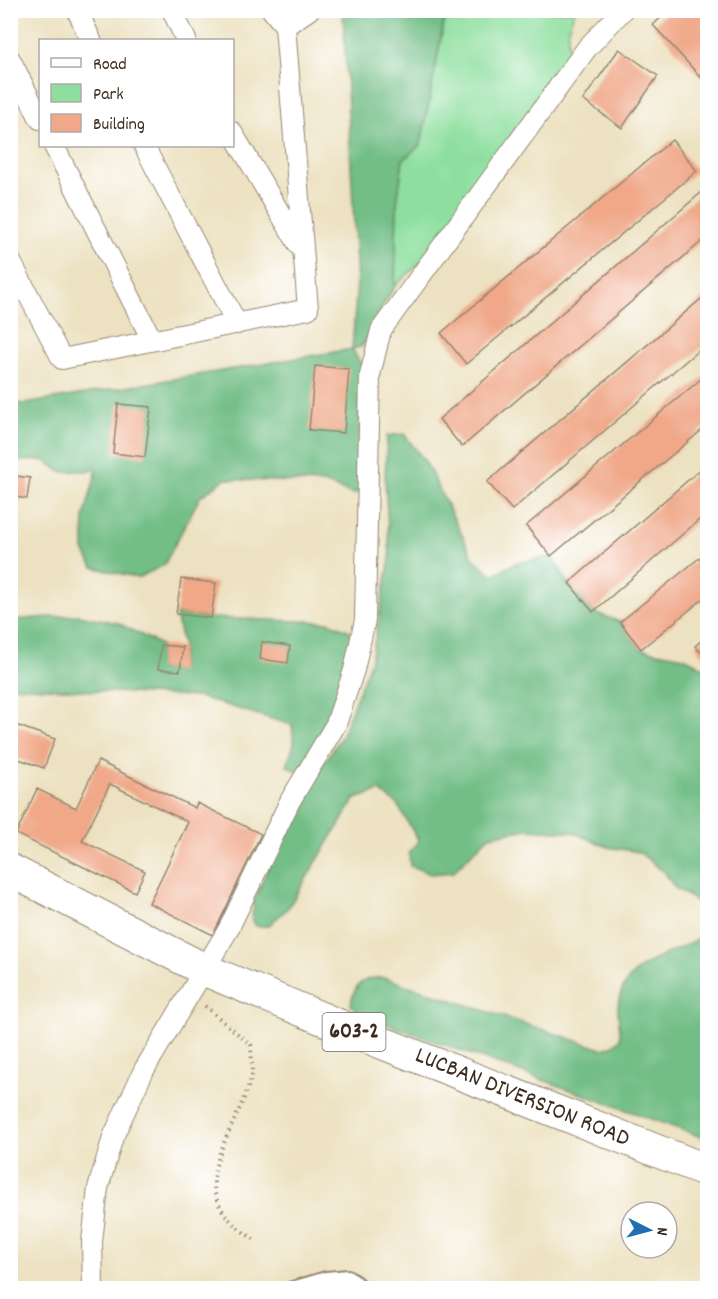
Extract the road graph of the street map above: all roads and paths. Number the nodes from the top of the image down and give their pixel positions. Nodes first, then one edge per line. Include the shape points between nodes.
1 (77, 10) edge
2 (172, 10) edge
3 (272, 10) edge
4 (309, 10) edge
5 (623, 10) edge
6 (285, 26) junction
7 (91, 39) edge
8 (186, 39) edge
9 (10, 59) edge
10 (39, 116) edge
11 (234, 135) edge
12 (55, 147) edge
13 (145, 147) edge
14 (303, 252) junction
15 (10, 260) edge
16 (237, 324) junction
17 (152, 340) junction
18 (10, 870) edge
19 (197, 981) junction
20 (708, 1171) edge
21 (257, 1241) dead end
22 (93, 1288) edge
23 (289, 1288) edge
24 (364, 1288) edge

1 - 7 street
2 - 8 street
3 - 6 street
4 - 6 street
5 - 19 street via 587,48 381,330 370,375 365,620 354,670 336,724 290,801 255,878
6 - 14 street
9 - 10 street
11 - 14 street
12 - 17 street
13 - 16 street
14 - 16 street via 308,309
15 - 17 street via 62,359
16 - 17 street
18 - 19 main road, LUCBAN DIVERSION ROAD / 603-2
19 - 20 main road, LUCBAN DIVERSION ROAD / 603-2 via 357,1033
19 - 21 path via 251,1045 251,1080 213,1169 217,1206 239,1230
19 - 22 street via 144,1070 113,1137 98,1188 92,1242
23 - 24 lane via 327,1276 348,1275

